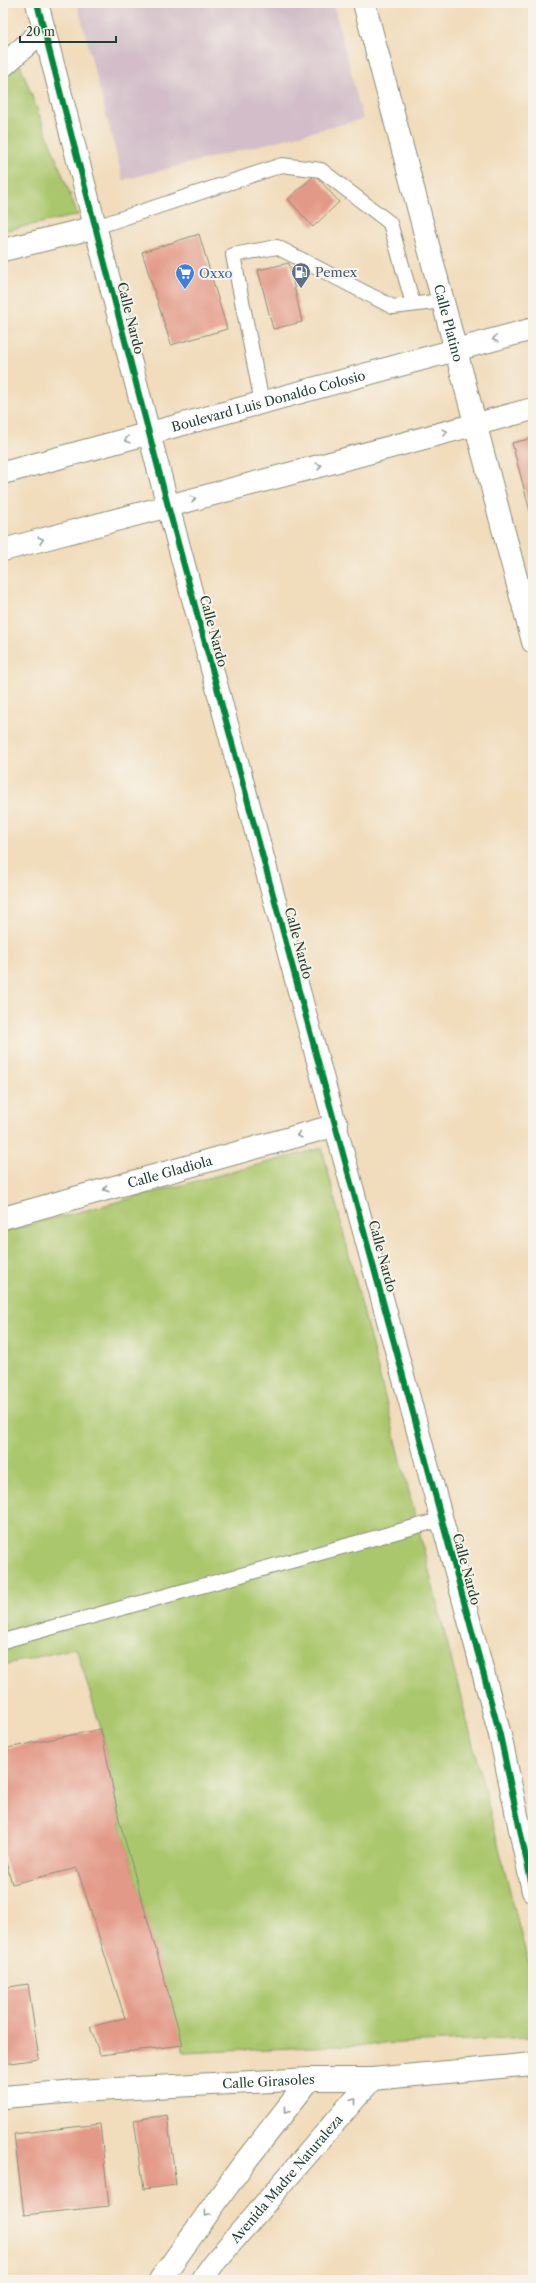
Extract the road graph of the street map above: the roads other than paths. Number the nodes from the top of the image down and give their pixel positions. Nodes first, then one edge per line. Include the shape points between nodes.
1 (37, 3) edge
2 (364, 3) edge
3 (44, 29) junction
4 (3, 66) edge
5 (96, 227) junction
6 (3, 250) edge
7 (442, 301) junction
8 (413, 304) junction
9 (533, 329) edge
10 (455, 350) junction
11 (262, 403) junction
12 (533, 409) edge
13 (475, 424) junction
14 (149, 434) junction
15 (3, 473) edge
16 (168, 506) junction
17 (3, 550) edge
18 (533, 642) edge
19 (337, 1125) junction
20 (3, 1218) edge
21 (443, 1519) junction
22 (3, 1641) edge
23 (533, 1891) edge
24 (533, 2064) edge
25 (372, 2079) junction
26 (310, 2080) junction
27 (3, 2097) edge
28 (160, 2280) edge
29 (202, 2280) edge

1 - 3 street, Calle Nardo
2 - 7 street, Calle Platino
3 - 4 street
3 - 5 street, Calle Nardo
5 - 6 street
5 - 8 lane via 282,165 321,170 390,223
5 - 14 street, Calle Nardo
7 - 8 lane
7 - 10 street, Calle Platino
8 - 11 lane via 393,307 277,247 233,255
9 -> 10 street, Boulevard Luis Donaldo Colosio
10 - 11 street, Boulevard Luis Donaldo Colosio
10 - 13 street, Calle Platino
11 - 14 street, Boulevard Luis Donaldo Colosio
12 - 13 street
16 -> 13 street
13 - 18 street, Calle Platino
14 -> 15 street, Boulevard Luis Donaldo Colosio
14 - 16 street, Calle Nardo
17 -> 16 street
16 - 19 street, Calle Nardo
19 -> 20 street, Calle Gladiola
19 - 21 street, Calle Nardo
21 - 22 lane
21 - 23 street, Calle Nardo via 500,1734
24 - 25 street, Calle Girasoles
25 - 26 street, Calle Girasoles
29 -> 25 street, Avenida Madre Naturaleza
26 - 27 street, Calle Girasoles
26 -> 28 street via 244,2163

